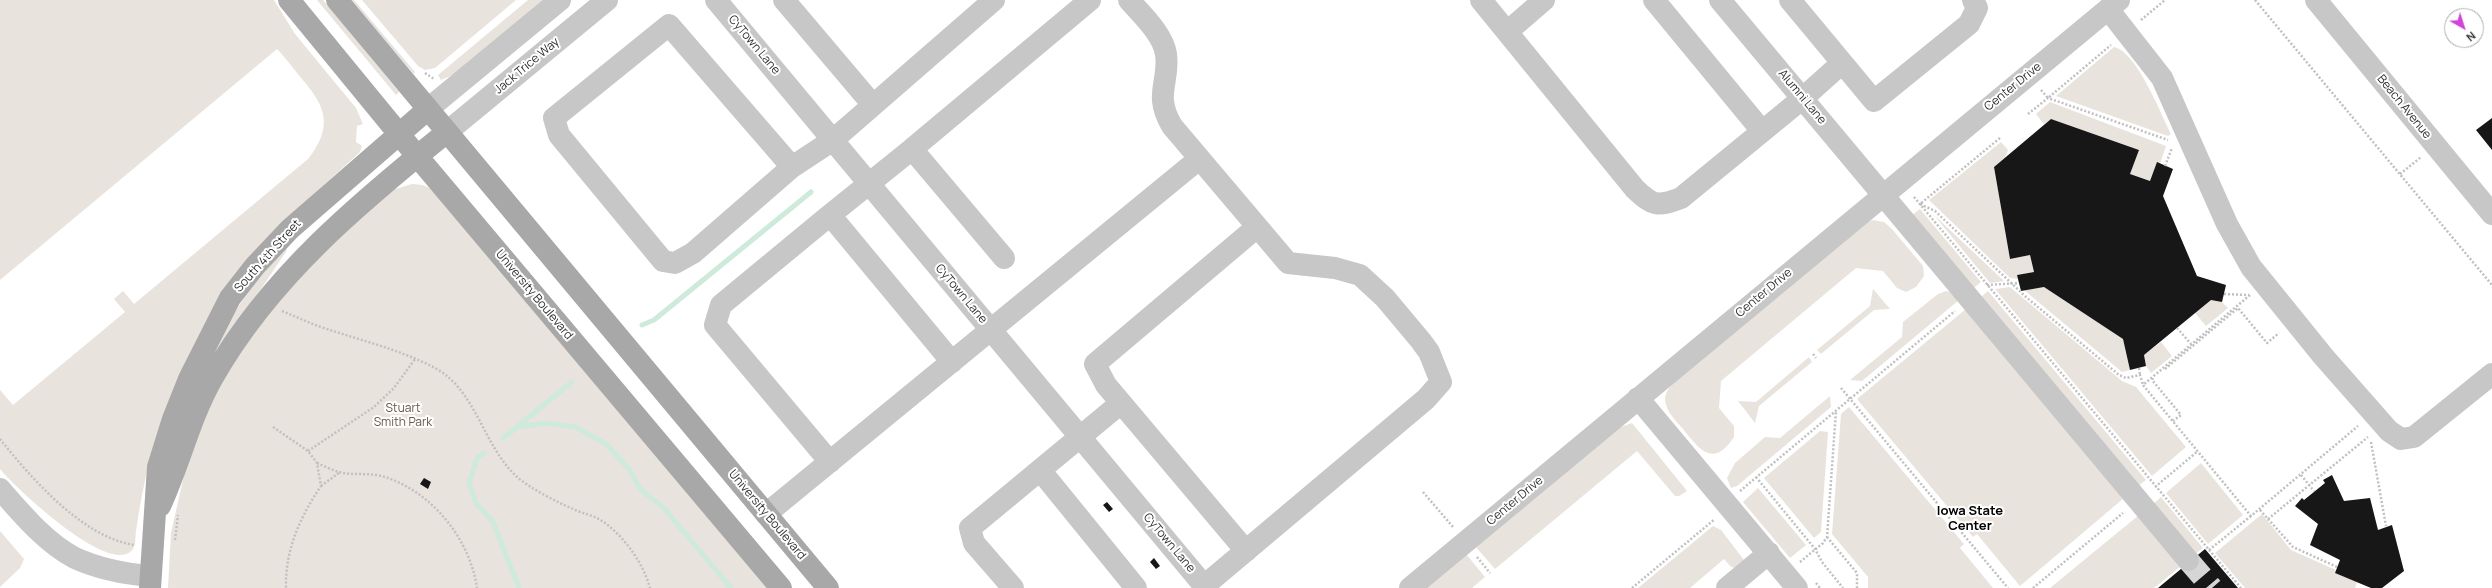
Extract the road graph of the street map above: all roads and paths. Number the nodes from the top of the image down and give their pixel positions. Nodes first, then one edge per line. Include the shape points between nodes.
1 (289, 0) edge
2 (337, 0) edge
3 (560, 0) edge
4 (607, 0) edge
5 (716, 0) edge
6 (784, 0) edge
7 (994, 0) edge
8 (1090, 0) edge
9 (1129, 0) edge
10 (1481, 0) edge
11 (1544, 0) edge
12 (1654, 0) edge
13 (1720, 0) edge
14 (1790, 0) edge
15 (1973, 0) edge
16 (2165, 0) edge
17 (2255, 0) edge
18 (2316, 0) edge
19 (2114, 4) edge
20 (2330, 10) edge
21 (2136, 25) dead end
22 (1507, 32) junction
23 (2116, 41) dead end
24 (1842, 63) junction
25 (2039, 88) dead end
26 (1803, 98) junction
27 (2048, 98) junction
28 (873, 105) junction
29 (428, 109) junction
30 (2028, 114) dead end
31 (1762, 131) junction
32 (447, 132) junction
33 (398, 133) junction
34 (2000, 138) dead end
35 (833, 140) junction
36 (2173, 141) dead end
37 (2174, 145) dead end
38 (912, 149) junction
39 (417, 156) junction
40 (2421, 157) dead end
41 (1199, 159) junction
42 (2165, 166) dead end
43 (792, 168) junction
44 (2400, 174) junction
45 (868, 183) junction
46 (1883, 194) junction
47 (1914, 197) dead end
48 (1920, 204) junction
49 (2492, 214) edge
50 (830, 215) junction
51 (1257, 227) junction
52 (1004, 258) dead end
53 (2019, 283) dead end
54 (2011, 284) junction
55 (2492, 285) edge
56 (1992, 286) dead end
57 (2224, 294) dead end
58 (274, 308) dead end
59 (1957, 309) dead end
60 (2177, 328) dead end
61 (991, 330) junction
62 (2280, 332) dead end
63 (2192, 346) junction
64 (1813, 354) dead end
65 (1816, 358) dead end
66 (415, 360) junction
67 (952, 362) junction
68 (2138, 368) dead end
69 (2492, 374) edge
70 (2140, 375) junction
71 (2143, 385) junction
72 (1841, 388) dead end
73 (1638, 398) junction
74 (1850, 399) junction
75 (1121, 403) junction
76 (1836, 410) junction
77 (2173, 421) junction
78 (2358, 426) dead end
79 (273, 427) dead end
80 (1080, 437) junction
81 (2368, 438) dead end
82 (0, 439) edge
83 (2372, 445) dead end
84 (308, 451) junction
85 (2198, 451) junction
86 (317, 462) junction
87 (830, 462) junction
88 (1040, 470) junction
89 (340, 472) junction
90 (2301, 475) junction
91 (1756, 477) junction
92 (2164, 479) dead end
93 (321, 486) junction
94 (2310, 486) junction
95 (0, 489) edge
96 (2314, 491) dead end
97 (1423, 492) dead end
98 (1736, 494) dead end
99 (2260, 510) junction
100 (2126, 511) dead end
101 (766, 514) junction
102 (156, 516) junction
103 (2251, 516) junction
104 (1716, 519) dead end
105 (2268, 520) junction
106 (2386, 526) dead end
107 (1455, 529) dead end
108 (1826, 537) junction
109 (134, 545) dead end
110 (1815, 549) junction
111 (1246, 551) junction
112 (1768, 553) junction
113 (2198, 556) joint
114 (1477, 557) dead end
115 (1796, 566) dead end
116 (2337, 567) dead end
117 (1490, 573) dead end
118 (150, 582) edge
119 (1205, 587) edge
120 (1843, 587) edge
121 (286, 588) edge
122 (476, 588) edge
123 (650, 588) edge
124 (781, 588) edge
125 (828, 588) edge
126 (1013, 588) edge
127 (1136, 588) edge
128 (1410, 588) edge
129 (1632, 588) edge
130 (1727, 588) edge
131 (1798, 588) edge
132 (1857, 588) edge
133 (2008, 588) edge
134 (2033, 588) edge
135 (2241, 588) edge

1 - 33 main road, University Boulevard
2 - 29 main road, University Boulevard
3 - 29 street
4 - 32 street, Jack Trice Way
5 - 35 street, CyTown Lane
6 - 28 street
7 - 28 street
8 - 38 street
9 - 41 street via 1163,43 1166,53 1162,99 1166,116
10 - 22 street
11 - 22 street
12 - 31 street
13 - 26 street, Alumni Lane
14 - 24 street
15 - 24 street via 1978,8 1969,24 1874,101
16 - 21 path
17 - 44 path
18 - 20 street, Beach Avenue
19 - 46 street, Center Drive
19 - 69 street via 2162,78 2226,224 2251,267 2323,356 2389,431 2401,439 2414,437
20 - 49 street, Beach Avenue
22 - 31 street via 1650,203 1663,204 1681,198
23 - 27 path
24 - 26 street
25 - 27 path
26 - 31 street
26 - 46 street, Alumni Lane
27 - 30 path
27 - 36 path
28 - 35 street
29 - 32 main road, University Boulevard
29 - 33 main road, South 4th Street
32 - 39 main road, South 4th Street
32 - 101 main road, University Boulevard
33 - 39 main road, University Boulevard
33 - 102 main road, South 4th Street via 290,229 255,266 230,298 192,372 173,420 158,467
34 - 48 path
35 - 43 street
35 - 45 street, CyTown Lane
37 - 42 path
38 - 45 street
38 - 52 street
39 - 102 main road, South 4th Street via 304,256 234,343 197,409 176,472
39 - 124 main road, University Boulevard
40 - 44 path
41 - 51 street
41 - 61 street
43 - 43 street via 693,253 675,263 663,261 559,135 554,118 668,25
44 - 55 path
45 - 50 street
45 - 61 street, CyTown Lane
46 - 73 street, Center Drive
46 - 113 street, Alumni Lane
47 - 48 path
48 - 54 path via 1935,211
48 - 135 path
50 - 67 street
50 - 87 street via 721,305 715,325
51 - 75 street via 1095,364 1106,386
51 - 111 street via 1288,263 1335,268 1360,275 1385,298 1425,347 1441,382 1426,399
53 - 54 path
54 - 56 path
54 - 70 path via 2119,375 2126,378
57 - 71 path via 2249,295
58 - 66 path
59 - 74 path
60 - 63 path
61 - 67 street
61 - 80 street, CyTown Lane
62 - 63 path via 2267,343 2238,308
63 - 77 path via 2152,380 2181,415
64 - 65 path
66 - 84 path via 394,388 374,407
66 - 123 path via 451,378 466,398 495,449 516,476 573,509 598,519 614,531 632,551 648,578
67 - 87 street
68 - 70 path
70 - 71 path
71 - 77 path
72 - 74 path
73 - 112 street
73 - 128 street, Center Drive
74 - 76 path
74 - 133 path
75 - 80 street
75 - 111 street
76 - 91 path
76 - 108 path
77 - 85 path
78 - 90 path
79 - 84 path
80 - 88 street
80 - 119 street, CyTown Lane
81 - 94 path
82 - 109 path via 34,478 78,518 116,542
83 - 106 path
84 - 86 path
85 - 92 path
85 - 103 path
86 - 89 path
86 - 93 path
87 - 101 street
88 - 126 street via 970,528 974,543
88 - 127 street
89 - 93 path
89 - 122 path via 384,477 407,486 425,498 454,532 468,558
90 - 94 path
90 - 99 path
91 - 98 path
91 - 110 path
93 - 121 path via 308,507 288,556
94 - 96 path
94 - 105 path
95 - 118 street via 54,544 75,558
97 - 107 path
99 - 103 path
99 - 105 path
100 - 134 path
101 - 125 main road, University Boulevard
102 - 118 main road, South 4th Street
103 - 113 path
104 - 129 path
105 - 116 path via 2293,548
108 - 110 path
108 - 132 path via 1857,573
110 - 115 path
110 - 120 path via 1822,562
111 - 119 street
112 - 130 street
112 - 131 street
114 - 117 path

